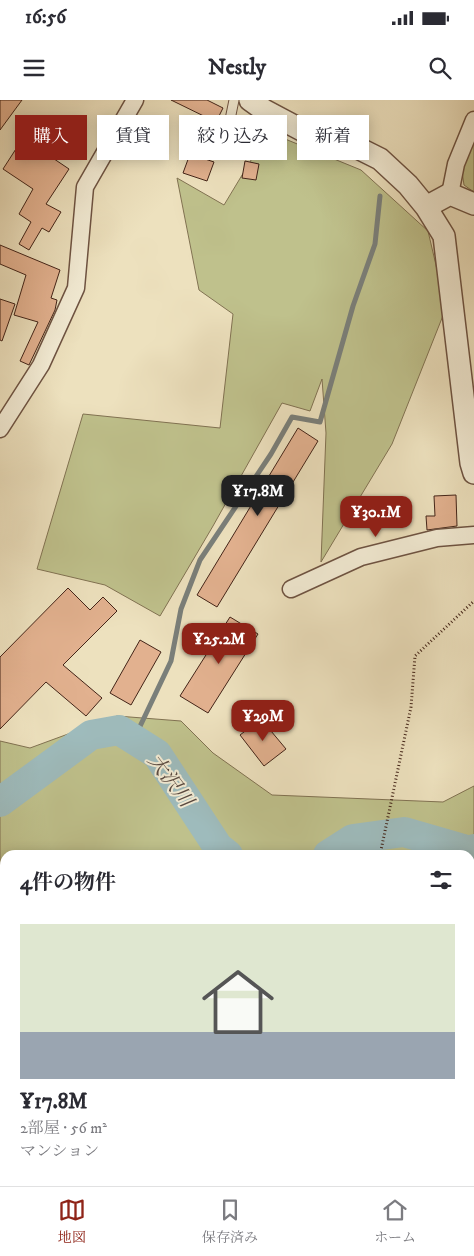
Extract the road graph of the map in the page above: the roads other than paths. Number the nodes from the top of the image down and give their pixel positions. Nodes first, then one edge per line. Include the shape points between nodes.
1 (135, 100) edge
2 (234, 100) edge
3 (250, 100) edge
4 (231, 115) edge
5 (474, 120) edge
6 (450, 194) junction
7 (474, 204) edge
8 (426, 207) junction
9 (0, 429) edge
10 (474, 474) edge
11 (474, 535) edge
12 (291, 589) dead end

1 - 9 street via 85,187 76,288 41,365
2 - 4 lane
3 - 8 street via 313,136 358,148 380,159
5 - 6 street via 456,164
6 - 7 street
6 - 8 street
8 - 10 street via 444,236
11 - 12 street via 437,538 361,557

